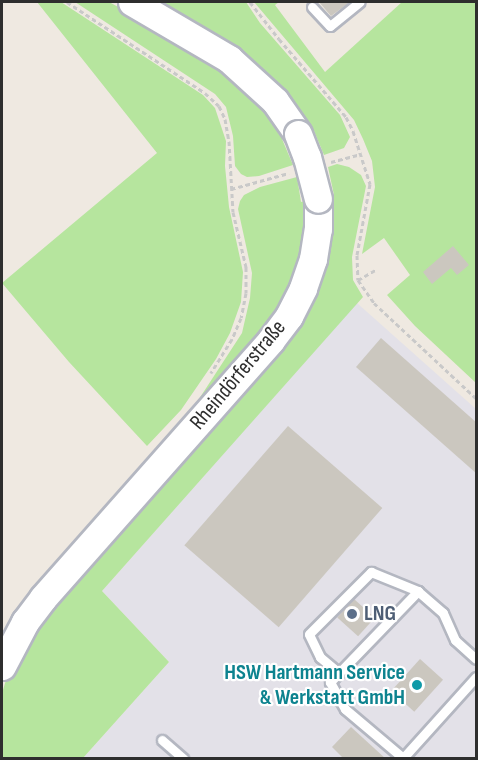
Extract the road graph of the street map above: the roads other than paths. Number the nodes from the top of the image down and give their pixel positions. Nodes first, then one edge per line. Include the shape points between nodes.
1 (132, 2) edge
2 (360, 2) edge
3 (312, 7) dead end
4 (418, 591) junction
5 (477, 659) edge
6 (2, 666) edge
7 (339, 673) junction
8 (477, 677) edge
9 (162, 740) dead end
10 (183, 759) edge

1 - 6 main road, Rheindörferstraße, bridge via 230,59 275,101 298,134 318,199 313,259 289,316 272,340 43,598 25,622
2 - 3 lane via 330,26
4 - 5 lane via 442,613 455,640
4 - 7 lane
4 - 7 lane via 371,572 309,634 320,657
7 - 8 lane via 330,682 345,709 403,758
9 - 10 lane

